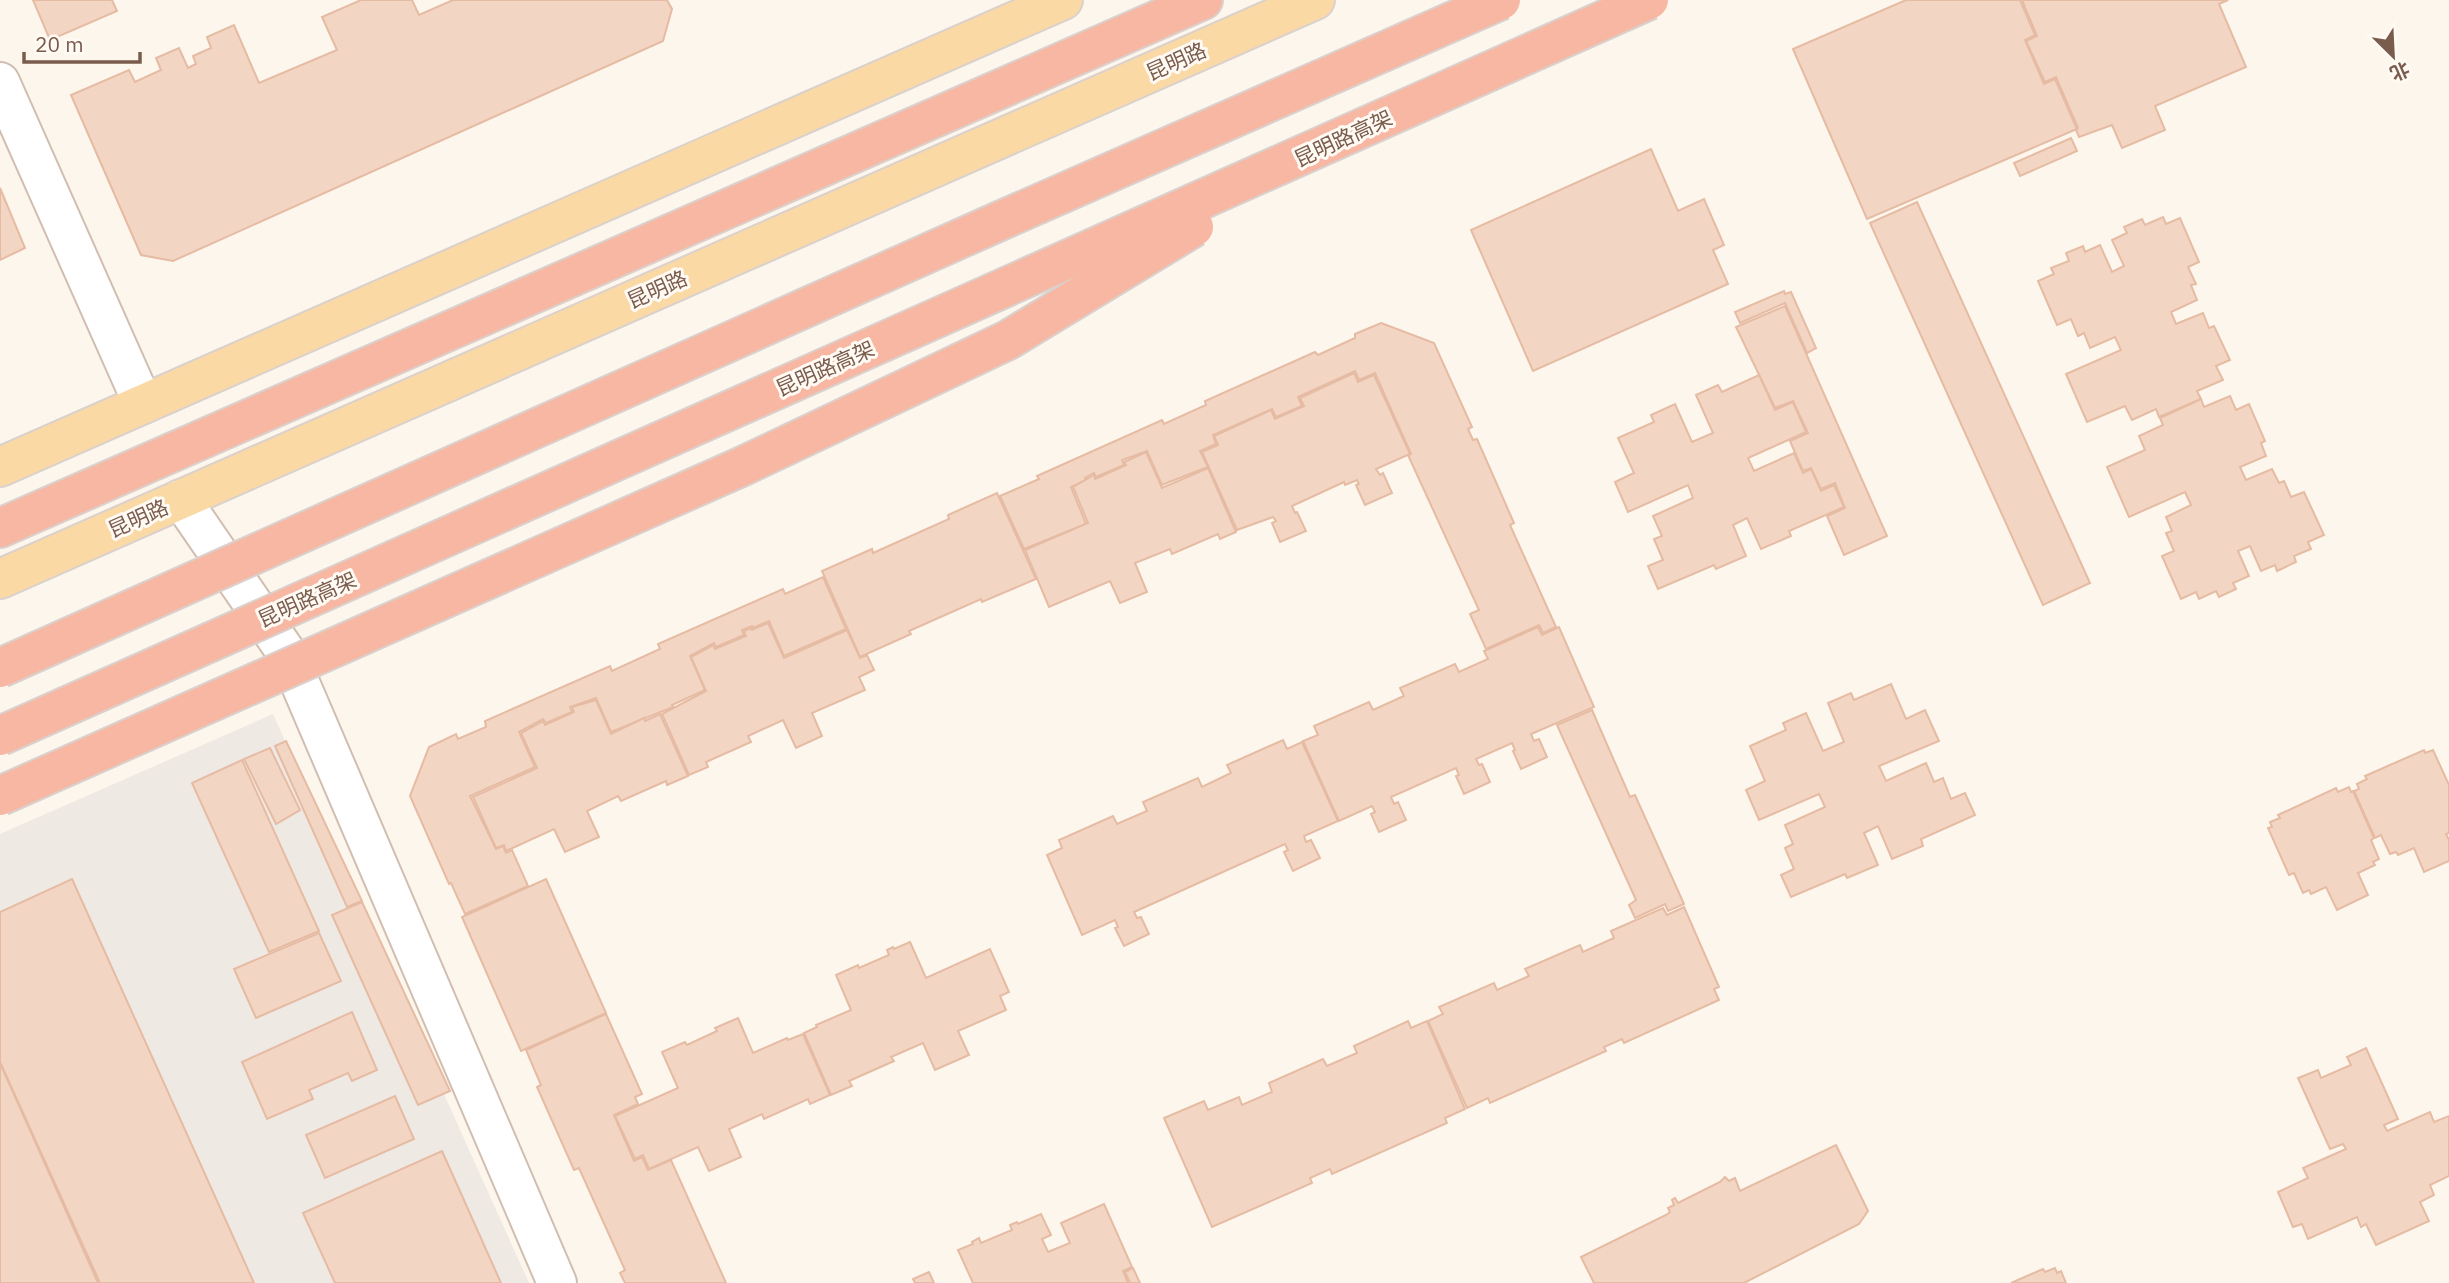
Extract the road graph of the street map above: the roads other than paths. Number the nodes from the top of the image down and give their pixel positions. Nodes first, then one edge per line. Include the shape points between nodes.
1 (1063, 0) edge
2 (1203, 0) edge
3 (1315, 0) edge
4 (1501, 0) edge
5 (1649, 0) edge
6 (0, 82) edge
7 (1326, 146) junction
8 (143, 404) junction
9 (0, 467) edge
10 (181, 499) junction
11 (0, 528) edge
12 (0, 579) edge
13 (0, 668) edge
14 (0, 736) edge
15 (0, 796) edge
16 (557, 1283) edge

1 - 8 main road
2 - 11 highway
3 - 10 main road, 昆明路
4 - 13 highway, bridge
5 - 7 highway, 昆明路高架, bridge
6 - 8 street
7 - 14 highway, 昆明路高架, bridge
7 - 15 highway, bridge via 1008,340 743,466
8 - 9 main road
10 - 12 main road, 昆明路
10 - 16 street via 288,655

